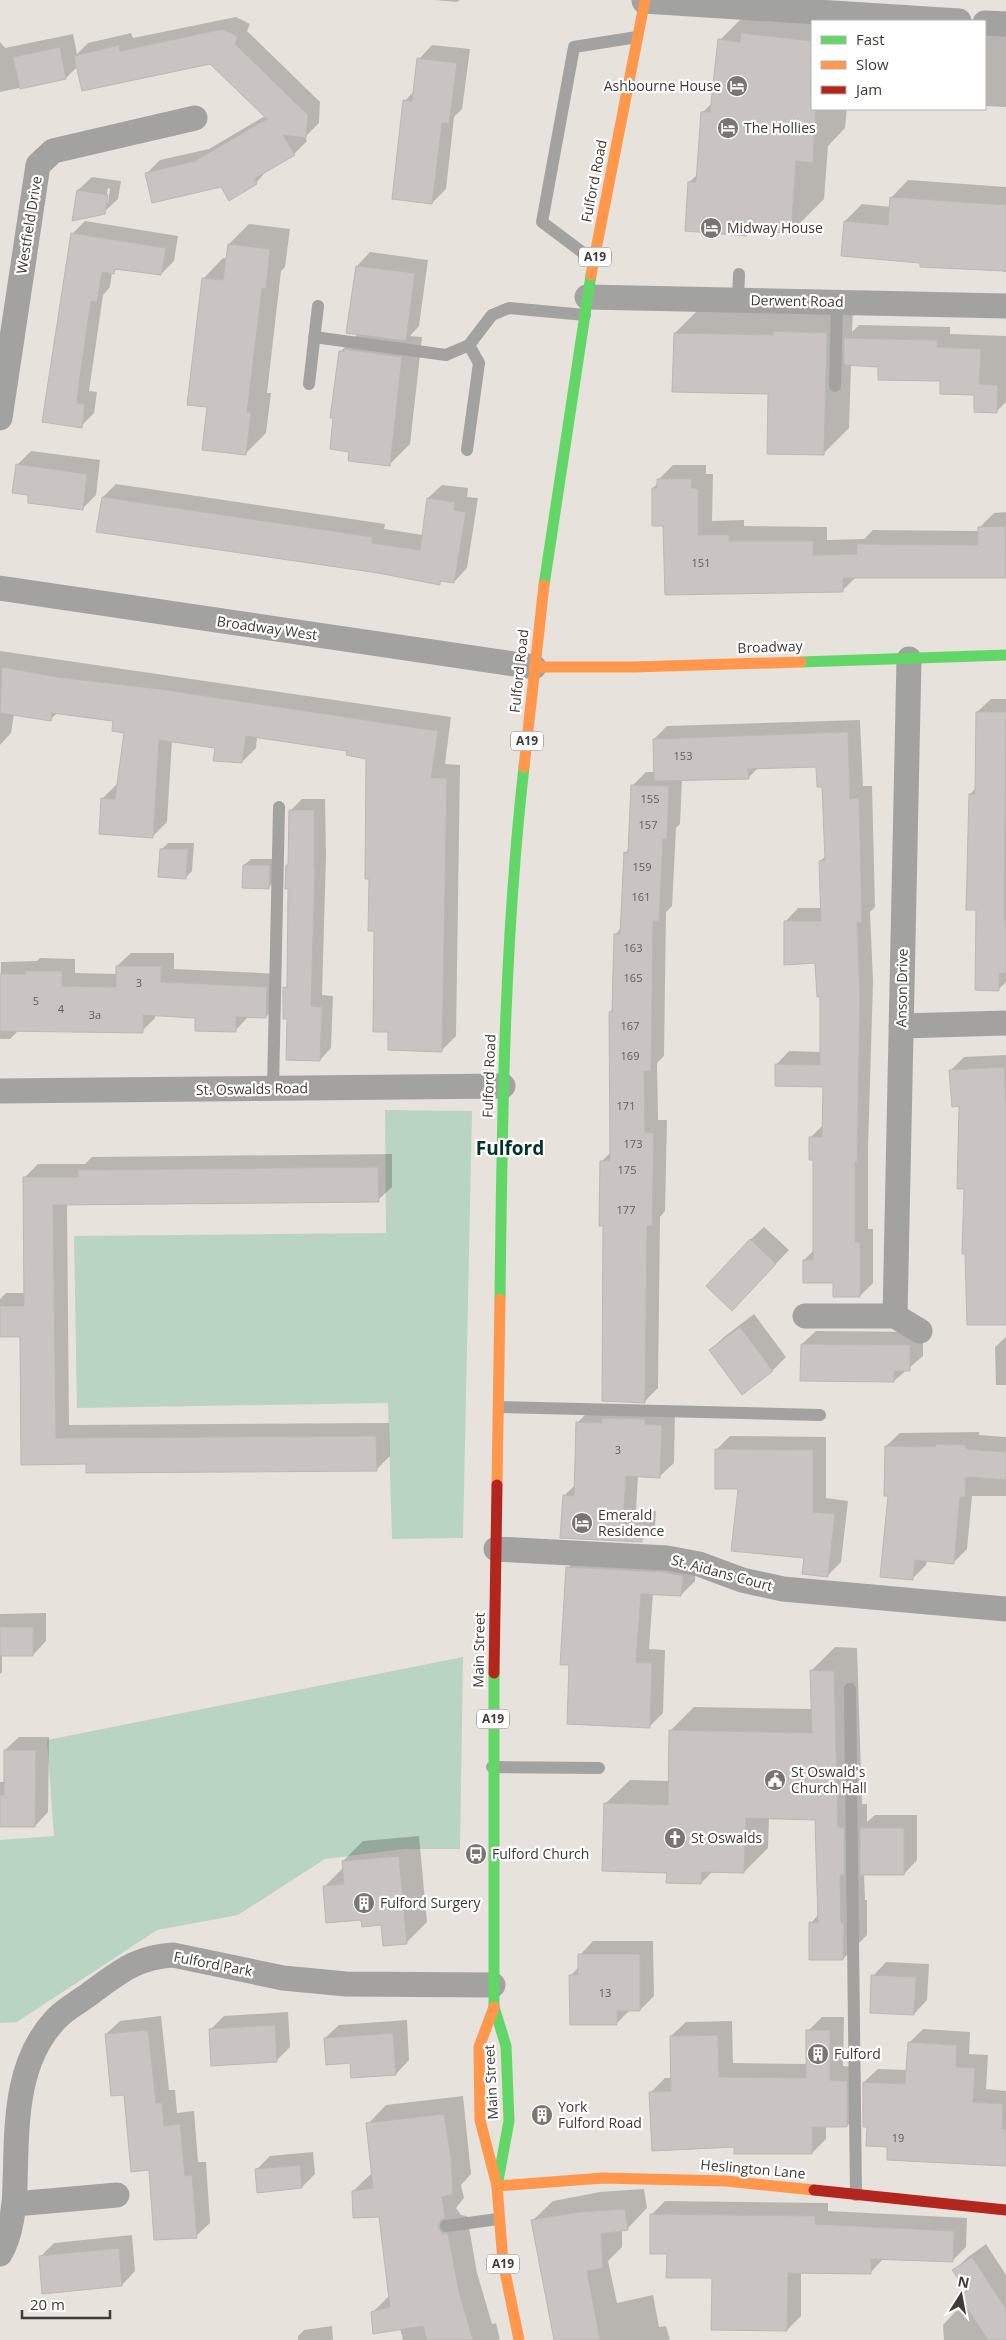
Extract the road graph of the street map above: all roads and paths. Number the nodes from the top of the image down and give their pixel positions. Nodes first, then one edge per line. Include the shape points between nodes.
1 (644, 0) edge
2 (944, 20) edge
3 (986, 23) edge
4 (1006, 24) edge
5 (637, 37) junction
6 (195, 118) dead end
7 (594, 261) junction
8 (739, 274) dead end
9 (738, 300) junction
10 (836, 302) junction
11 (318, 306) dead end
12 (586, 306) junction
13 (1006, 306) edge
14 (314, 337) junction
15 (469, 344) junction
16 (309, 384) dead end
17 (835, 386) dead end
18 (0, 418) edge
19 (467, 450) dead end
20 (0, 588) edge
21 (1006, 655) edge
22 (909, 659) junction
23 (534, 668) junction
24 (279, 807) dead end
25 (1006, 1023) edge
26 (901, 1026) junction
27 (503, 1086) junction
28 (274, 1088) junction
29 (0, 1091) edge
30 (805, 1316) dead end
31 (895, 1316) junction
32 (920, 1331) dead end
33 (499, 1384) joint
34 (499, 1407) junction
35 (820, 1415) dead end
36 (496, 1549) junction
37 (1006, 1609) edge
38 (850, 1689) dead end
39 (492, 1767) junction
40 (599, 1768) dead end
41 (494, 1996) junction
42 (497, 2186) junction
43 (856, 2194) junction
44 (118, 2195) dead end
45 (15, 2204) junction
46 (1006, 2210) edge
47 (498, 2219) junction
48 (446, 2226) dead end
49 (0, 2254) edge
50 (519, 2340) edge

1 - 2 street
1 - 5 main road, Fulford Road / A19
3 - 4 street
5 - 7 main road, Fulford Road / A19
5 - 7 lane via 574,47 542,222
6 - 18 street, Westfield Drive via 53,151 38,165
7 - 12 main road, Fulford Road / A19
8 - 9 lane
9 - 10 street, Derwent Road
9 - 12 street, Derwent Road
10 - 13 street, Derwent Road
10 - 17 lane
11 - 14 lane
12 - 15 lane via 509,308 492,315
12 - 23 main road, Fulford Road / A19
14 - 15 lane via 446,354
14 - 16 lane
15 - 19 lane via 479,363
20 - 23 street, Broadway West
21 - 22 main road, Broadway
22 - 23 main road, Broadway
22 - 26 street, Anson Drive
23 - 27 main road, Fulford Road / A19 via 513,878
24 - 28 lane
25 - 26 street
26 - 31 street, Anson Drive
27 - 28 street, St. Oswalds Road
27 - 33 main road, Fulford Road / A19
28 - 29 street, St. Oswalds Road
30 - 31 street
31 - 32 street
33 - 34 main road, Main Street / A19
34 - 35 lane
34 - 36 main road, Main Street / A19
36 - 37 street, St. Aidans Court via 667,1558 783,1589
36 - 39 main road, Main Street / A19
38 - 43 lane
39 - 40 lane
39 - 41 main road, Main Street / A19
41 - 42 main road, Main Street / A19 via 506,2046 509,2121
41 - 42 main road, Main Street / A19 via 479,2047 478,2070 480,2120
41 - 45 street, Fulford Park via 283,1978 173,1955 134,1962 57,2018 43,2034 19,2093
42 - 43 main road, Heslington Lane via 650,2178 758,2182
42 - 47 main road, Main Street / A19
43 - 46 main road, Heslington Lane
44 - 45 street
45 - 49 street, Fulford Park
47 - 48 lane
47 - 50 main road, Main Street / A19

